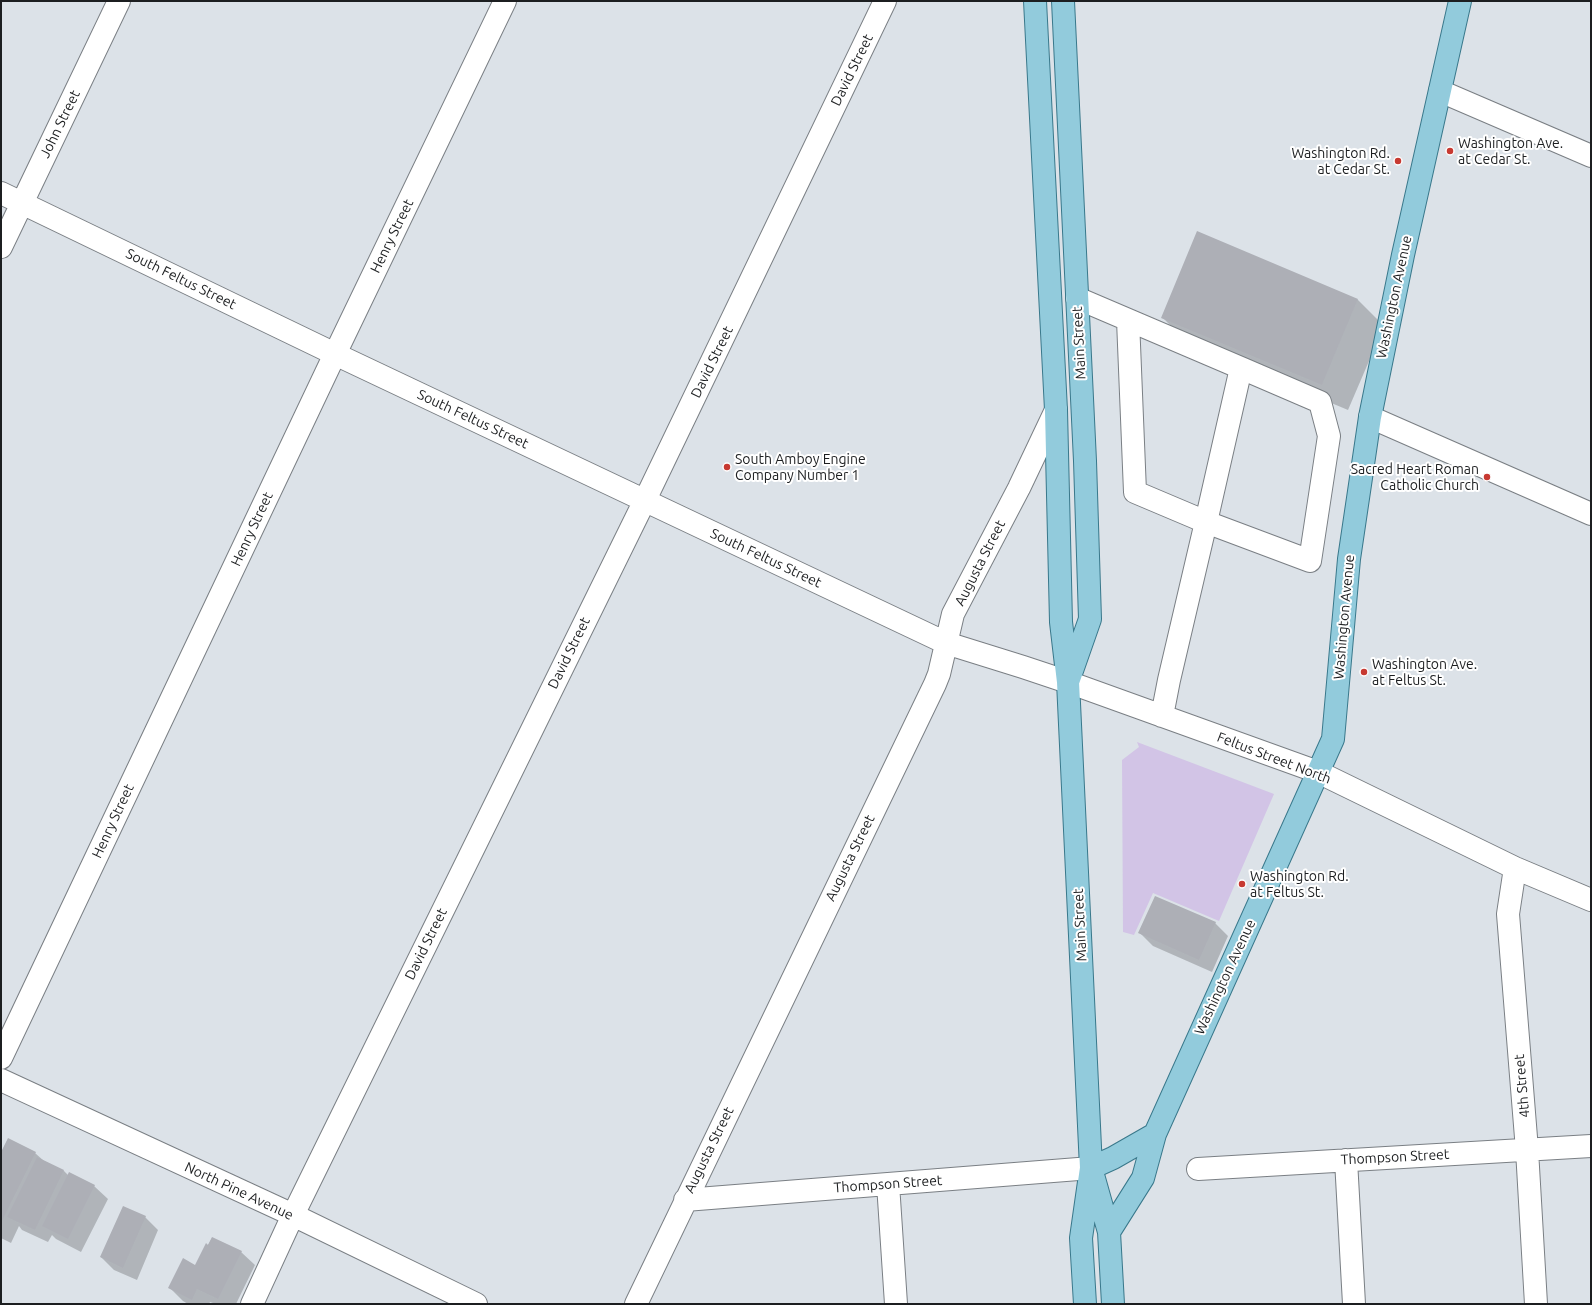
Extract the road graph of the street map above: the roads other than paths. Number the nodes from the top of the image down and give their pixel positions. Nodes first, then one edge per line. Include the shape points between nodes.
1 (119, 1) edge
2 (505, 1) edge
3 (885, 1) edge
4 (1035, 1) edge
5 (1063, 1) edge
6 (1460, 1) edge
7 (1440, 91) junction
8 (1591, 156) edge
9 (1, 193) edge
10 (22, 203) junction
11 (1, 247) edge
12 (1077, 298) junction
13 (1128, 320) junction
14 (335, 354) junction
15 (1241, 368) junction
16 (1056, 410) junction
17 (1370, 417) junction
18 (645, 500) junction
19 (1591, 514) edge
20 (1206, 522) junction
21 (946, 643) junction
22 (1068, 682) junction
23 (1162, 716) junction
24 (1318, 772) junction
25 (1515, 868) junction
26 (1591, 900) edge
27 (1, 1058) edge
28 (1, 1080) edge
29 (1155, 1134) junction
30 (1591, 1146) edge
31 (1527, 1150) junction
32 (1346, 1160) junction
33 (1092, 1168) junction
34 (1198, 1169) dead end
35 (888, 1184) junction
36 (685, 1200) junction
37 (293, 1215) junction
38 (1109, 1232) junction
39 (252, 1304) edge
40 (476, 1304) edge
41 (636, 1304) edge
42 (896, 1304) edge
43 (1085, 1304) edge
44 (1114, 1304) edge
45 (1354, 1304) edge
46 (1536, 1304) edge

1 - 10 street, John Street
2 - 14 street, Henry Street
3 - 18 street, David Street
4 - 16 main road, Main Street
5 - 12 main road, Main Street
6 - 7 main road, Washington Avenue
7 - 8 street
7 - 17 main road, Washington Avenue
9 - 10 street, South Feltus Street
10 - 11 street, John Street
10 - 14 street, South Feltus Street
12 - 13 street
12 - 22 main road, Main Street via 1090,620
13 - 15 street
13 - 20 street via 1135,492
14 - 18 street, South Feltus Street
14 - 27 street, Henry Street
15 - 20 street
15 - 20 street via 1320,402 1329,436 1310,561
16 - 21 street, Augusta Street via 1019,488 953,614
16 - 22 main road, Main Street via 1061,622
17 - 19 street
17 - 24 main road, Washington Avenue via 1349,559 1333,740
18 - 21 street, South Feltus Street
18 - 37 street, David Street
20 - 23 street
21 - 22 street, Feltus Street North
21 - 36 street, Augusta Street via 937,679
22 - 23 street, Feltus Street North
22 - 33 main road, Main Street
23 - 24 street, Feltus Street North
24 - 25 street, Feltus Street North
24 - 29 main road, Washington Avenue
25 - 26 street, Feltus Street North
25 - 31 street, 4th Street via 1508,914
28 - 37 street, North Pine Avenue
29 - 33 main road
29 - 38 main road, Washington Avenue via 1143,1178
30 - 31 street, Thompson Street
31 - 32 street, Thompson Street
31 - 46 street, 4th Street
32 - 34 street, Thompson Street
32 - 45 street
33 - 35 street, Thompson Street
33 - 38 main road, Main Street
33 - 43 main road, Main Street via 1081,1238
35 - 36 street, Thompson Street
35 - 42 street
36 - 41 street, Augusta Street
37 - 39 street, David Street
37 - 40 street, North Pine Avenue
38 - 44 main road, Main Street

